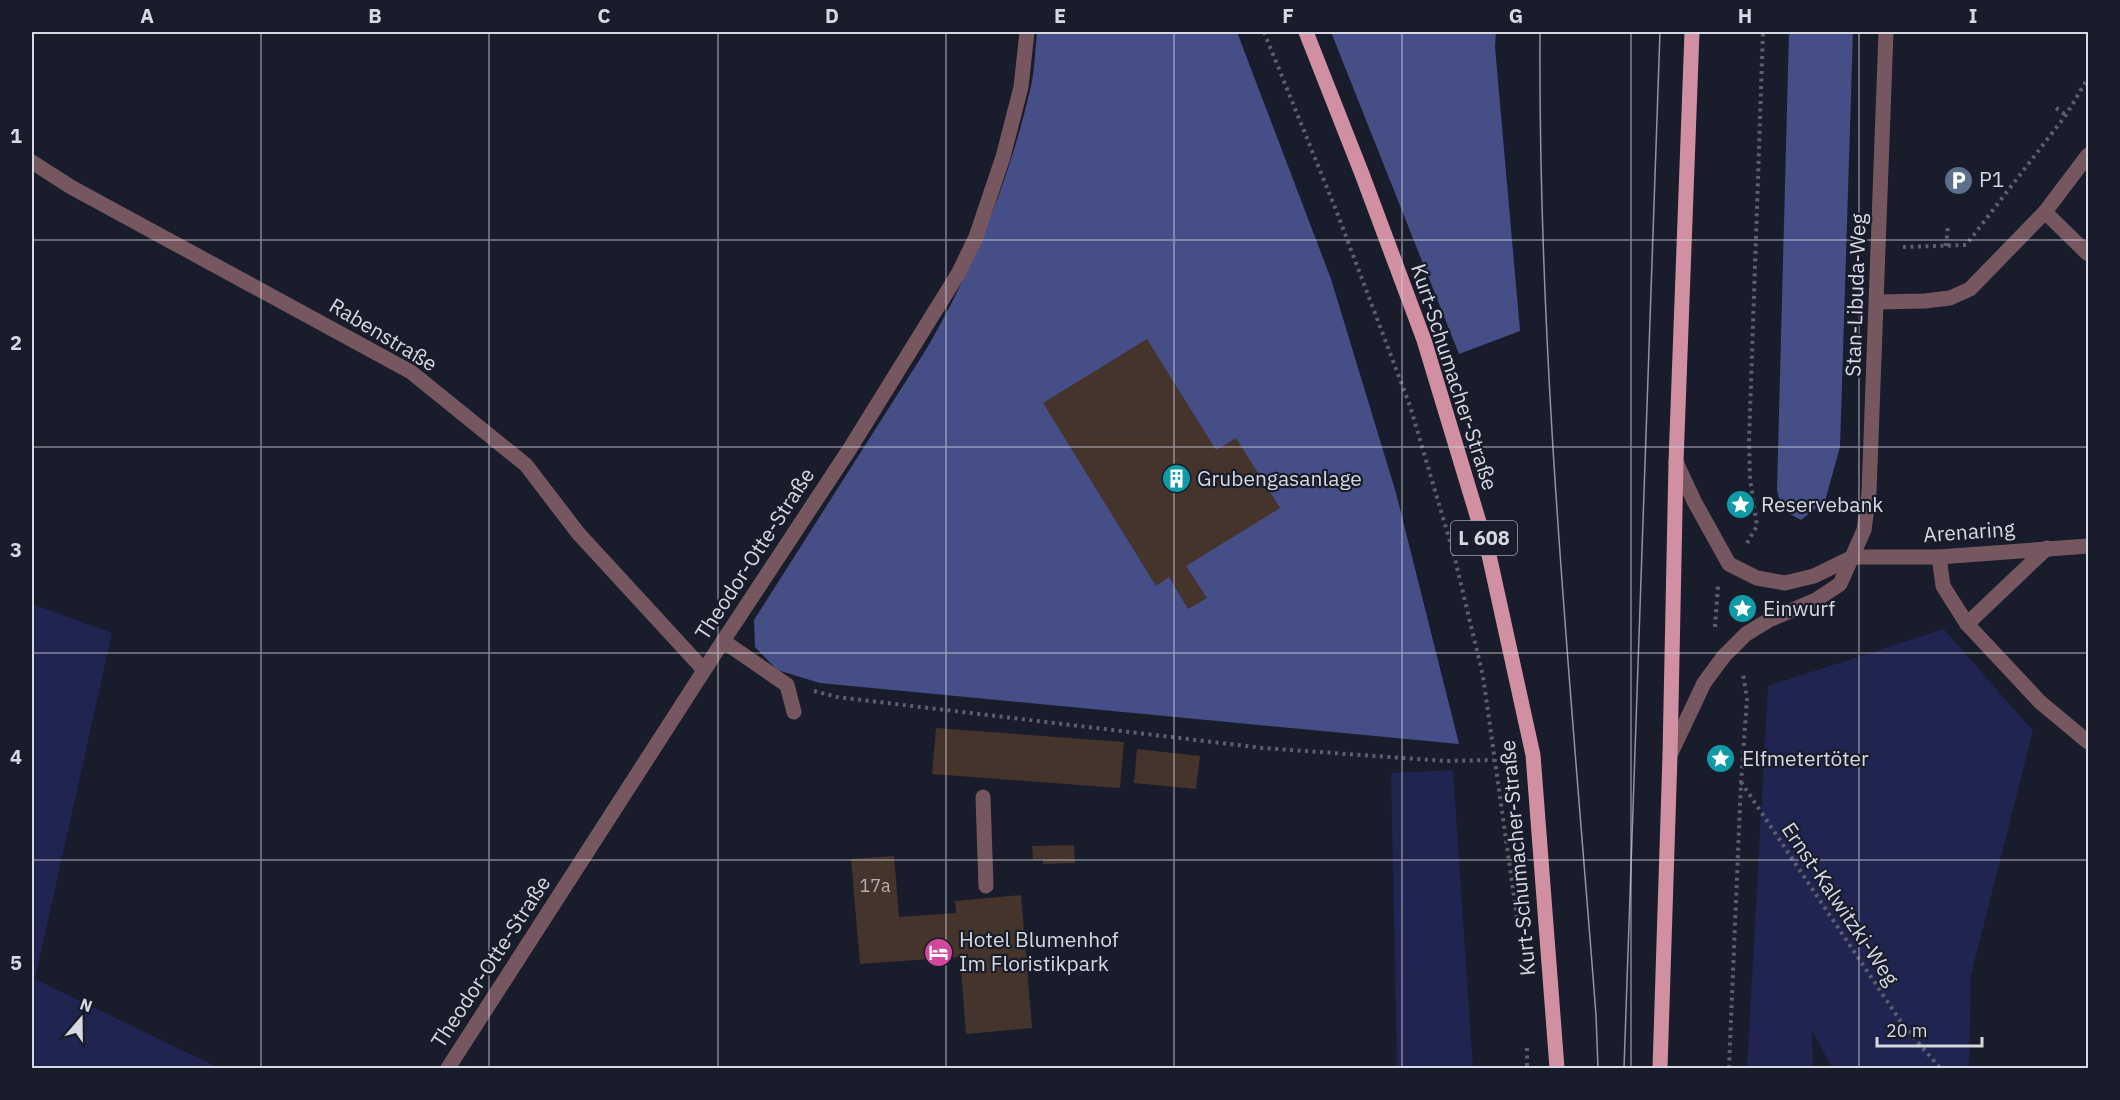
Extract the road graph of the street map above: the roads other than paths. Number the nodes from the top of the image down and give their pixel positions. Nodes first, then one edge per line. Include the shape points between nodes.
1 (1027, 32) edge
2 (1306, 32) edge
3 (1692, 32) edge
4 (1886, 32) edge
5 (2088, 154) edge
6 (32, 162) edge
7 (2045, 212) junction
8 (2088, 254) edge
9 (1876, 302) junction
10 (1676, 462) junction
11 (2088, 546) edge
12 (2047, 548) junction
13 (1853, 557) junction
14 (1939, 557) junction
15 (1966, 624) junction
16 (723, 641) junction
17 (704, 670) junction
18 (794, 712) dead end
19 (2088, 742) edge
20 (1670, 755) junction
21 (983, 796) dead end
22 (986, 886) dead end
23 (448, 1068) edge
24 (1557, 1068) edge
25 (1660, 1068) edge

1 - 16 street, Theodor-Otte-Straße via 1021,87 1003,157 976,237 958,274 849,450
2 - 24 main road, Kurt-Schumacher-Straße / L 608 via 1424,340 1489,555 1533,755
3 - 10 main road
4 - 9 street, Stan-Libuda-Weg
5 - 7 street
6 - 17 street, Rabenstraße via 411,372 526,465 578,532
7 - 8 street
7 - 9 street via 1970,289 1950,298 1925,302
9 - 13 street, Stan-Libuda-Weg via 1869,493 1864,530
10 - 13 street via 1730,564 1757,578 1785,583 1814,576
10 - 20 main road
11 - 12 street, Arenaring
12 - 14 street, Arenaring
12 - 15 street
13 - 14 street, Arenaring
13 - 20 street, Stan-Libuda-Weg via 1840,584 1746,634 1724,656 1704,683
14 - 15 street via 1943,586
15 - 19 street via 2040,702
16 - 17 street, Theodor-Otte-Straße
16 - 18 street via 787,685
17 - 23 street, Theodor-Otte-Straße
20 - 25 main road
21 - 22 street

